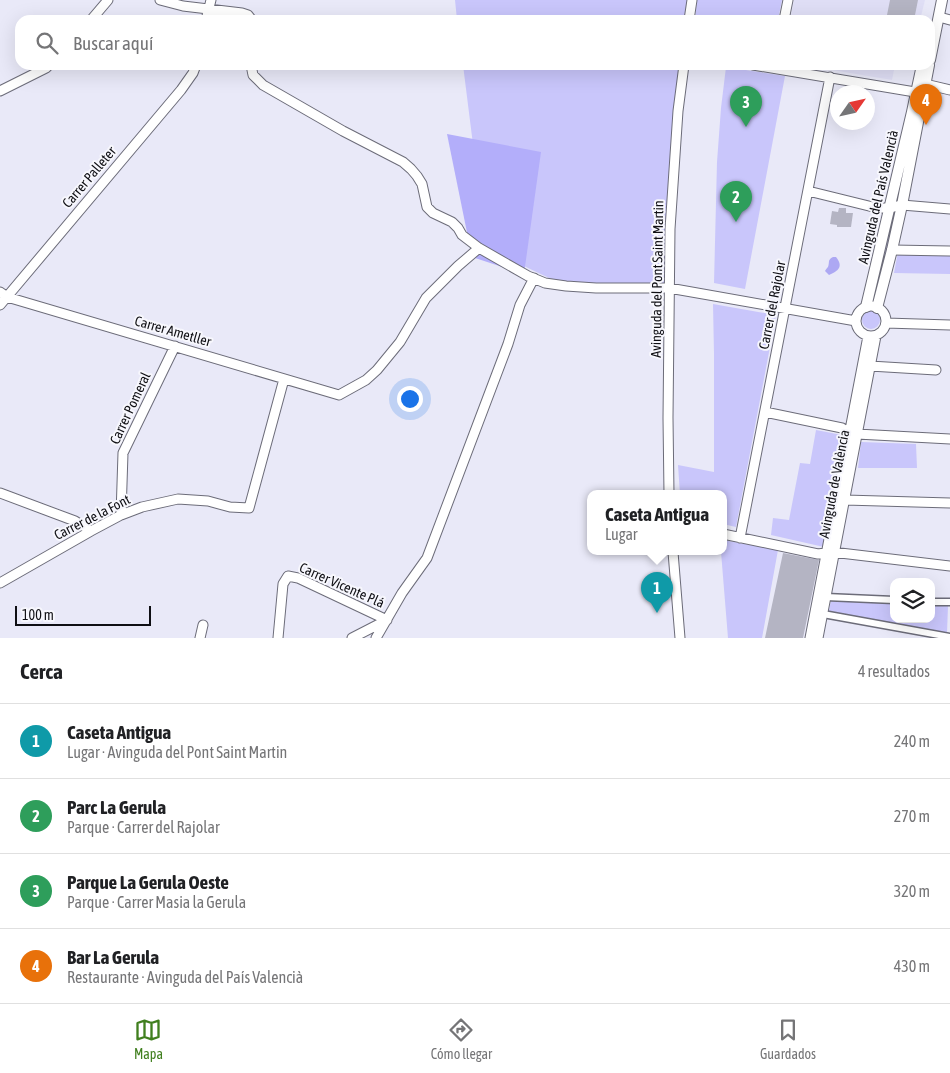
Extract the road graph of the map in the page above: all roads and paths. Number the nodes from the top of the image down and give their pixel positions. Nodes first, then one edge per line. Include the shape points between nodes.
1 (108, 0) edge
2 (160, 0) edge
3 (692, 0) edge
4 (788, 0) edge
5 (935, 0) edge
6 (942, 0) edge
7 (210, 4) edge
8 (95, 15) edge
9 (246, 15) edge
10 (690, 15) edge
11 (785, 15) edge
12 (932, 15) edge
13 (939, 17) junction
14 (950, 20) edge
15 (935, 36) edge
16 (42, 70) edge
17 (194, 70) edge
18 (252, 70) edge
19 (683, 70) edge
20 (791, 70) edge
21 (922, 70) edge
22 (927, 70) edge
23 (830, 77) junction
24 (921, 90) junction
25 (950, 90) edge
26 (0, 91) edge
27 (808, 191) junction
28 (902, 205) junction
29 (889, 208) junction
30 (950, 209) edge
31 (479, 248) junction
32 (892, 250) junction
33 (950, 251) edge
34 (534, 278) junction
35 (669, 288) junction
36 (4, 294) edge
37 (0, 305) edge
38 (866, 307) junction
39 (786, 308) junction
40 (877, 308) junction
41 (856, 321) junction
42 (886, 322) junction
43 (950, 325) edge
44 (872, 336) junction
45 (175, 346) junction
46 (870, 366) junction
47 (936, 370) dead end
48 (284, 379) junction
49 (765, 412) junction
50 (854, 434) junction
51 (950, 439) edge
52 (669, 490) edge
53 (0, 493) edge
54 (845, 500) junction
55 (950, 503) edge
56 (121, 515) junction
57 (91, 531) junction
58 (727, 535) edge
59 (740, 538) junction
60 (831, 553) junction
61 (673, 555) edge
62 (950, 566) edge
63 (0, 583) edge
64 (826, 598) junction
65 (890, 600) edge
66 (935, 602) edge
67 (950, 602) edge
68 (823, 614) junction
69 (387, 620) junction
70 (204, 625) dead end
71 (950, 637) edge
72 (200, 638) edge
73 (278, 638) edge
74 (352, 638) edge
75 (376, 638) edge
76 (680, 638) edge
77 (810, 638) edge
78 (818, 638) edge

1 - 8 street
2 - 7 street via 183,6
3 - 10 street
4 - 11 street
5 - 12 street
6 - 13 street
7 - 9 street
13 - 14 street
13 - 15 street
16 - 26 street
17 - 36 street, Carrer Palleter via 181,90
18 - 31 street via 263,85 411,168 422,184 427,207 452,222
19 - 35 street, Avinguda del Pont Saint Martin via 671,209
20 - 23 street
21 - 24 street, Avinguda del País Valencià
22 - 24 street, Avinguda del País Valencià
23 - 24 street
23 - 27 street, Carrer del Rajolar
24 - 25 street
24 - 28 street, Avinguda del País Valencià
24 - 29 street, Avinguda del País Valencià
27 - 29 street
27 - 39 street, Carrer del Rajolar
28 - 29 street
28 - 30 street
28 - 32 street, Avinguda del País Valencià
29 - 38 street, Avinguda del País Valencià
31 - 34 street
31 - 48 street, Carrer Ametller via 426,298 400,342 366,380 339,394
32 - 33 street
32 - 40 street, Avinguda del País Valencià
34 - 35 street via 566,286
34 - 69 street via 520,305 428,558
35 - 39 street
35 - 52 street, Avinguda del Pont Saint Martin
36 - 37 street, Carrer Palleter
36 - 45 street, Carrer Ametller
38 - 40 street
38 - 41 street via 858,313
39 - 41 street
39 - 49 street, Carrer del Rajolar
40 - 42 street via 884,314
41 - 44 street via 861,332
42 - 43 street
42 - 44 street via 883,330
44 - 46 street, Avinguda de València
44 - 50 street, Avinguda de València
45 - 48 street, Carrer Ametller
45 - 56 street, Carrer Pomeral via 123,453
46 - 47 street
46 - 50 street, Avinguda de València
48 - 56 street, Carrer de la Font via 249,508 178,499
49 - 50 street via 842,428
49 - 59 street, Carrer del Rajolar
50 - 51 street
50 - 54 street, Avinguda de València
50 - 60 street, Avinguda de València
53 - 57 street via 75,521
54 - 55 street
54 - 60 street, Avinguda de València
56 - 57 street, Carrer de la Font
57 - 63 street, Carrer de la Font
58 - 59 street
59 - 60 street via 818,554
60 - 62 street
60 - 64 street, Avinguda de València
60 - 77 street, Avinguda de València
61 - 76 street
64 - 65 street
64 - 68 street, Avinguda de València
66 - 67 street
68 - 71 street
68 - 78 street, Avinguda de València
69 - 73 street, Carrer Vicente Plá via 288,576 283,584
69 - 74 street
69 - 75 street
70 - 72 street

